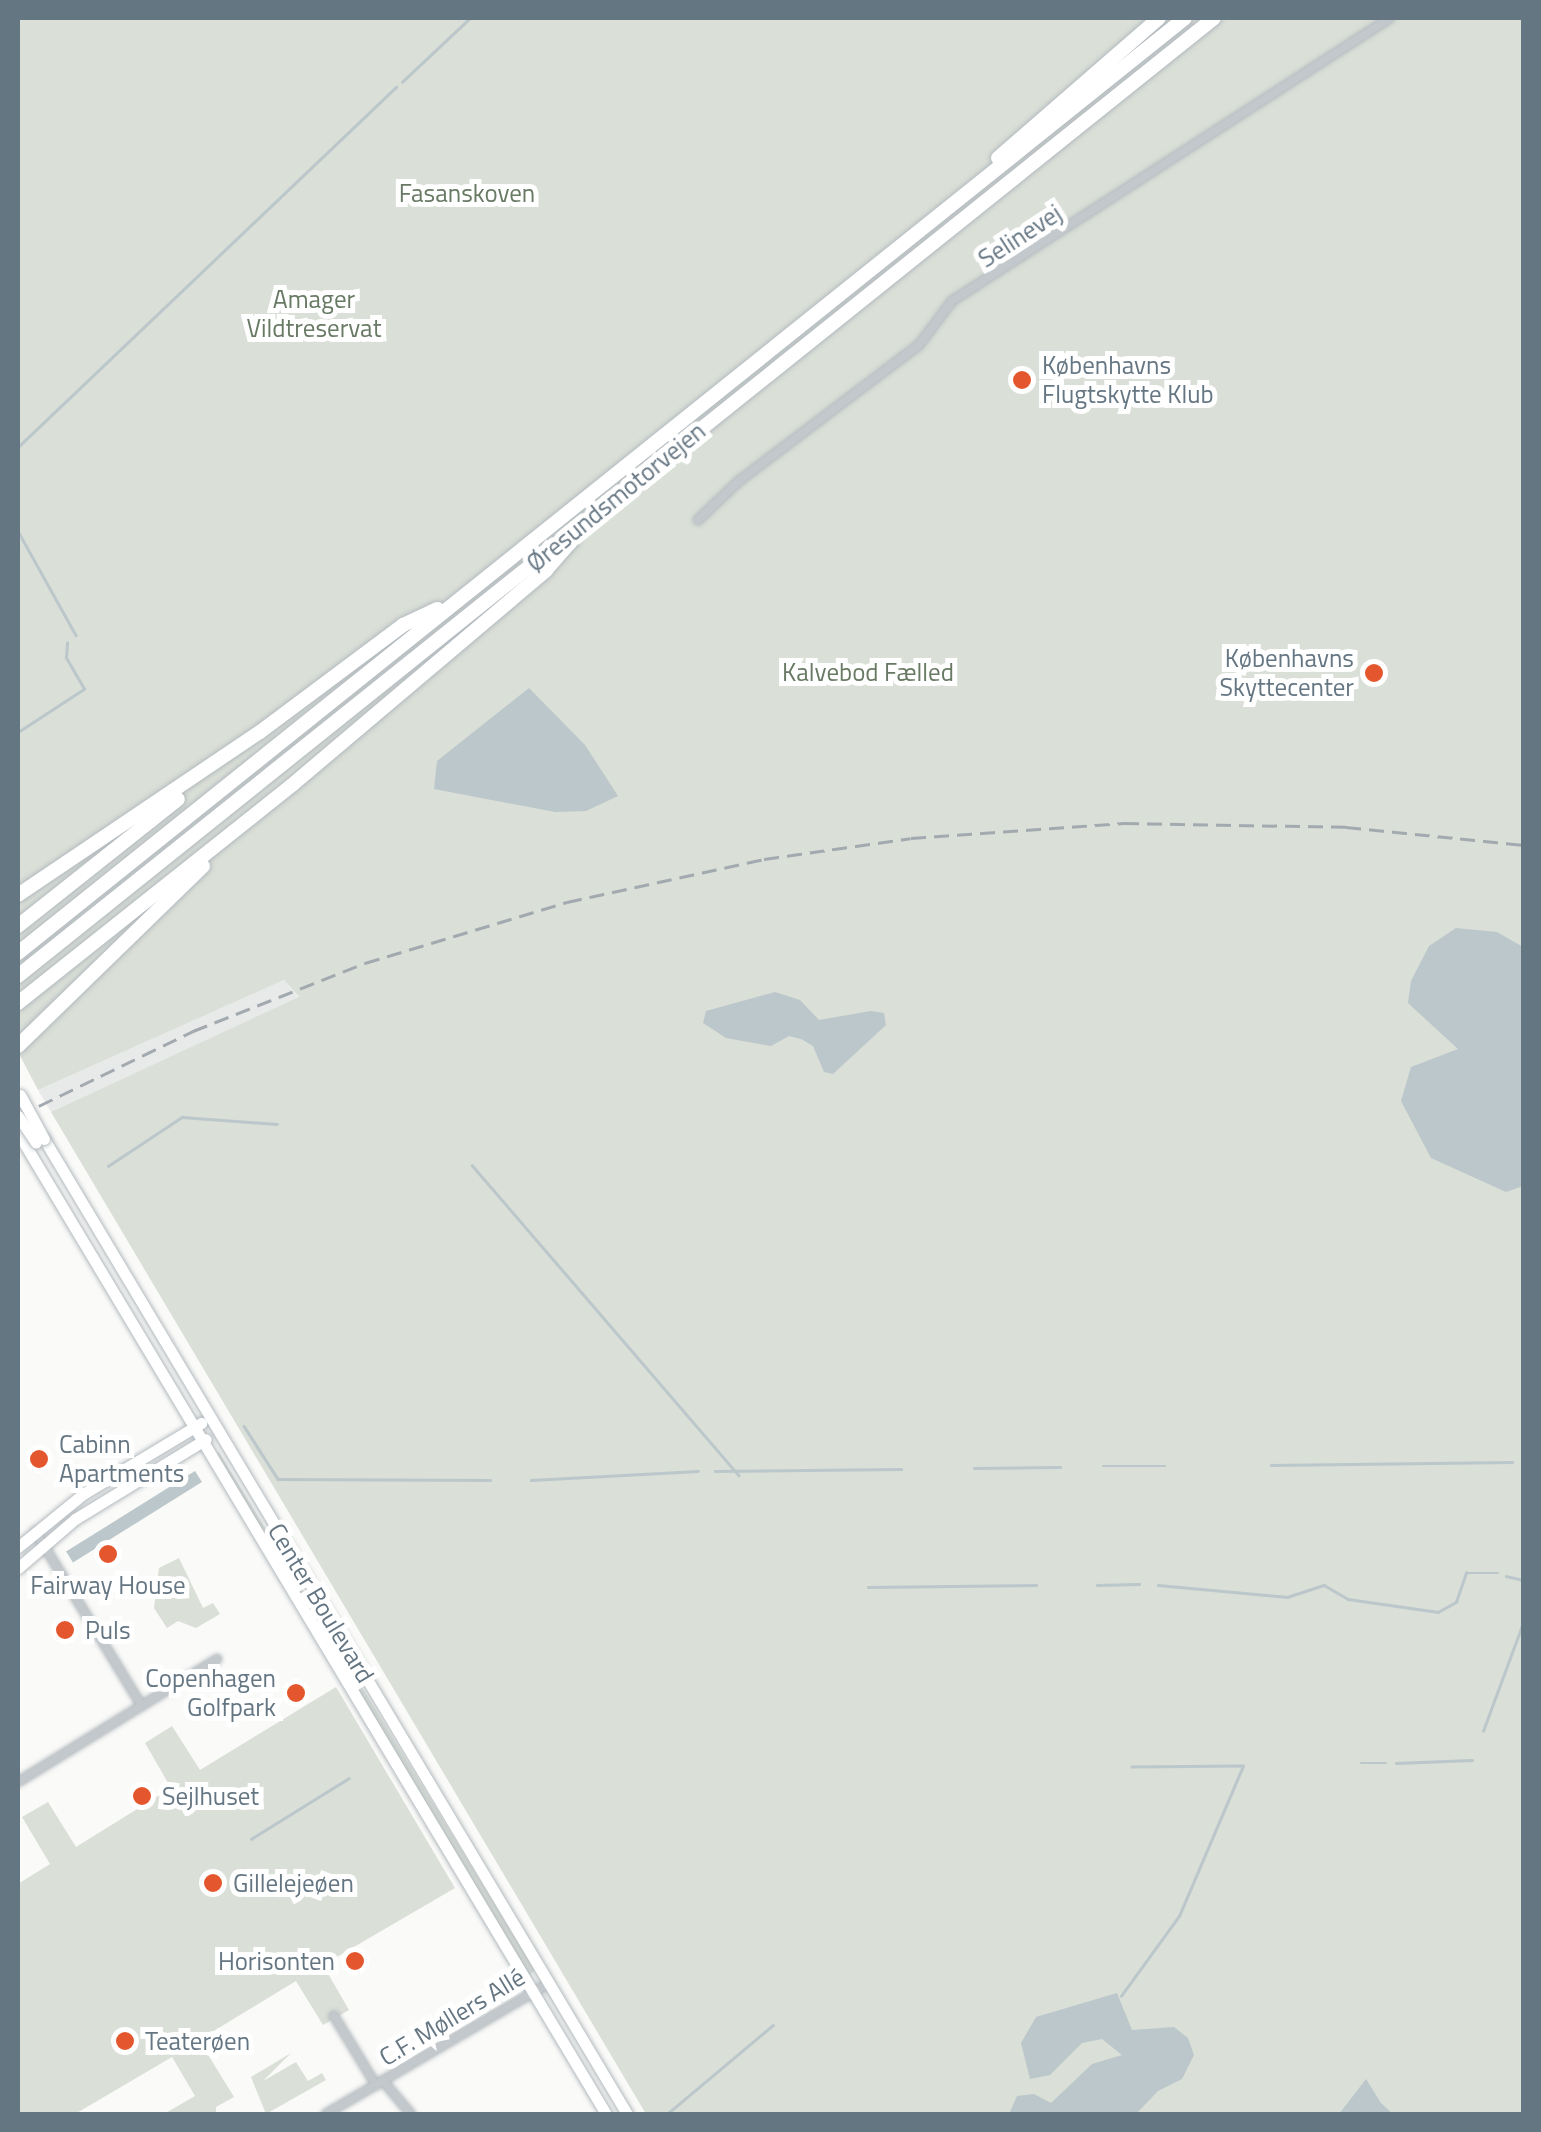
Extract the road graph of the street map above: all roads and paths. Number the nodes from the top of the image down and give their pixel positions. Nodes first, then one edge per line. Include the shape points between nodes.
1 (1159, 18) edge
2 (1185, 18) edge
3 (1214, 18) edge
4 (1390, 18) edge
5 (966, 194) junction
6 (599, 510) junction
7 (698, 520) dead end
8 (457, 601) junction
9 (260, 732) junction
10 (292, 785) junction
11 (65, 864) junction
12 (18, 886) edge
13 (18, 895) edge
14 (18, 926) edge
15 (18, 953) edge
16 (18, 976) edge
17 (18, 1003) edge
18 (51, 1010) junction
19 (18, 1035) edge
20 (18, 1046) edge
21 (18, 1091) edge
22 (18, 1116) edge
23 (18, 1134) edge
24 (36, 1143) junction
25 (209, 1417) junction
26 (196, 1427) junction
27 (218, 1431) junction
28 (203, 1440) junction
29 (35, 1531) junction
30 (43, 1544) junction
31 (18, 1547) edge
32 (18, 1568) edge
33 (217, 1659) dead end
34 (142, 1706) junction
35 (18, 1782) edge
36 (548, 1984) junction
37 (531, 1993) junction
38 (334, 2016) dead end
39 (379, 2083) junction
40 (326, 2114) edge
41 (411, 2114) edge
42 (606, 2114) edge
43 (626, 2114) edge

1 - 5 highway via 1025,129
2 - 5 highway, Øresundsmotorvejen
3 - 6 highway, Øresundsmotorvejen
4 - 7 street, Selinevej via 952,301 919,345 739,481
5 - 8 highway, Øresundsmotorvejen
6 - 10 highway via 546,570
6 - 16 highway, Øresundsmotorvejen
8 - 9 highway via 403,625
8 - 15 highway, Øresundsmotorvejen
9 - 11 highway
9 - 14 highway
10 - 17 highway
10 - 18 highway
11 - 12 highway
11 - 13 highway
18 - 19 highway
18 - 20 highway
21 - 24 street, Center Boulevard, bridge
22 - 24 street, bridge
23 - 24 street, Center Boulevard
24 - 25 street, Center Boulevard via 72,1186
24 - 26 street, Center Boulevard
25 - 26 street
25 - 27 street, Center Boulevard
26 - 28 street, Center Boulevard
26 - 29 street via 83,1494
27 - 28 street
27 - 36 street, Center Boulevard
28 - 30 street
28 - 37 street, Center Boulevard
29 - 30 street
29 - 31 street
30 - 32 street
30 - 34 street
33 - 34 street
34 - 35 street
36 - 37 street, C.F. Møllers Allé
36 - 43 street, Center Boulevard
37 - 39 street, C.F. Møllers Allé
37 - 42 street, Center Boulevard
38 - 39 street, C.F. Møllers Allé
39 - 40 street, C.F. Møllers Allé
39 - 41 street

